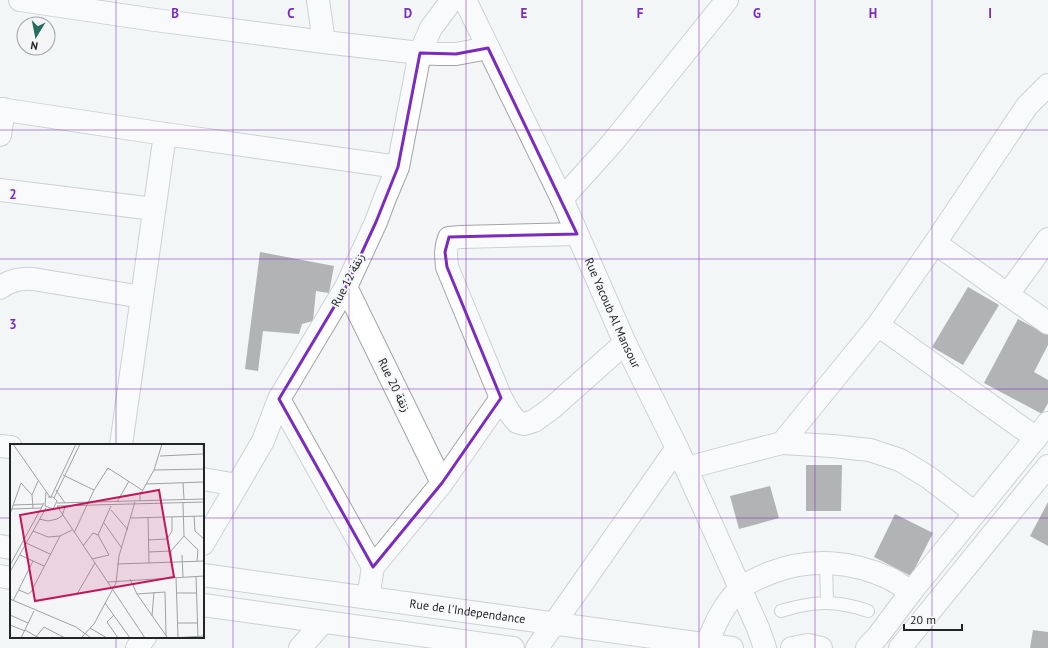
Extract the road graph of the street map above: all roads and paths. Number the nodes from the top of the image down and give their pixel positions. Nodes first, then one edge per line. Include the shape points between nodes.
1 (20, 0) edge
2 (318, 0) edge
3 (452, 0) edge
4 (465, 0) edge
5 (727, 0) edge
6 (324, 42) junction
7 (488, 48) junction
8 (420, 53) junction
9 (1048, 85) edge
10 (2, 109) edge
11 (165, 134) junction
12 (0, 135) edge
13 (398, 166) junction
14 (0, 190) edge
15 (562, 199) junction
16 (154, 209) junction
17 (577, 234) junction
18 (1048, 239) edge
19 (935, 243) junction
20 (346, 287) junction
21 (0, 288) edge
22 (1008, 294) junction
23 (142, 297) junction
24 (1048, 323) edge
25 (878, 325) junction
26 (625, 343) junction
27 (501, 398) junction
28 (279, 399) junction
29 (1042, 430) edge
30 (782, 443) junction
31 (121, 444) edge
32 (0, 446) edge
33 (10, 447) edge
34 (677, 448) junction
35 (1048, 466) edge
36 (686, 468) junction
37 (204, 479) edge
38 (442, 483) junction
39 (237, 485) junction
40 (975, 513) junction
41 (204, 542) edge
42 (0, 546) edge
43 (10, 548) edge
44 (826, 563) junction
45 (373, 567) junction
46 (204, 575) edge
47 (0, 576) edge
48 (10, 578) edge
49 (740, 589) junction
50 (912, 592) junction
51 (368, 598) junction
52 (827, 603) junction
53 (204, 605) edge
54 (868, 610) dead end
55 (781, 611) dead end
56 (323, 622) junction
57 (553, 624) junction
58 (758, 628) junction
59 (144, 638) edge
60 (908, 644) edge
61 (707, 645) junction
62 (137, 648) edge
63 (300, 648) edge
64 (513, 648) edge
65 (537, 648) edge
66 (732, 648) edge
67 (765, 648) edge
68 (783, 648) edge
69 (792, 648) edge
70 (822, 648) edge
71 (867, 648) edge

1 - 6 street
2 - 6 street
3 - 8 street, Rue 12 زنقة via 431,28
4 - 7 street, Rue Yacoub Al Mansour
5 - 15 street via 613,142
6 - 8 street
7 - 8 street via 456,54
7 - 15 street, Rue Yacoub Al Mansour
8 - 13 street, Rue 12 زنقة
9 - 19 street via 1027,106
10 - 11 street
10 - 12 street
11 - 13 street
11 - 16 street
13 - 20 street, Rue 12 زنقة
14 - 16 street
15 - 17 street, Rue Yacoub Al Mansour
16 - 23 street
17 - 26 street, Rue Yacoub Al Mansour
17 - 27 street via 452,237 448,240 445,252 447,267
18 - 22 street
19 - 22 street
19 - 25 street
20 - 28 street, Rue 12 زنقة
20 - 38 street, Rue 20 زنقة
21 - 23 street via 21,278
22 - 24 street
23 - 31 street
25 - 29 street
25 - 30 street
26 - 27 street via 534,421 524,424 517,422
26 - 34 street, Rue Yacoub Al Mansour
27 - 38 street
28 - 39 street, Rue 12 زنقة via 263,441
28 - 45 street
29 - 40 street
30 - 36 street
30 - 40 street via 870,450 900,460 928,477
32 - 33 street
34 - 36 street, Rue Yacoub Al Mansour
34 - 57 street
35 - 60 street
36 - 49 street, Rue Yacoub Al Mansour
37 - 39 street
38 - 45 street
39 - 41 street, Rue 12 زنقة
40 - 50 street
42 - 43 street
44 - 49 street via 780,569 759,577
44 - 50 street via 849,565 871,571
44 - 52 lane
45 - 51 street
46 - 51 street, Rue de l'Independance
47 - 48 street
49 - 58 street, Rue Yacoub Al Mansour
49 - 61 street via 720,615
50 - 71 street
51 - 57 street, Rue de l'Independance
52 - 54 lane
52 - 55 lane via 796,606
53 - 56 street
56 - 63 street
56 - 64 street
57 - 61 street, Rue de l'Independance
57 - 65 street
58 - 67 street, Rue Yacoub Al Mansour
58 - 68 street, Rue Yacoub Al Mansour
59 - 62 street
61 - 66 street, Rue de l'Independance
69 - 70 street via 808,645

